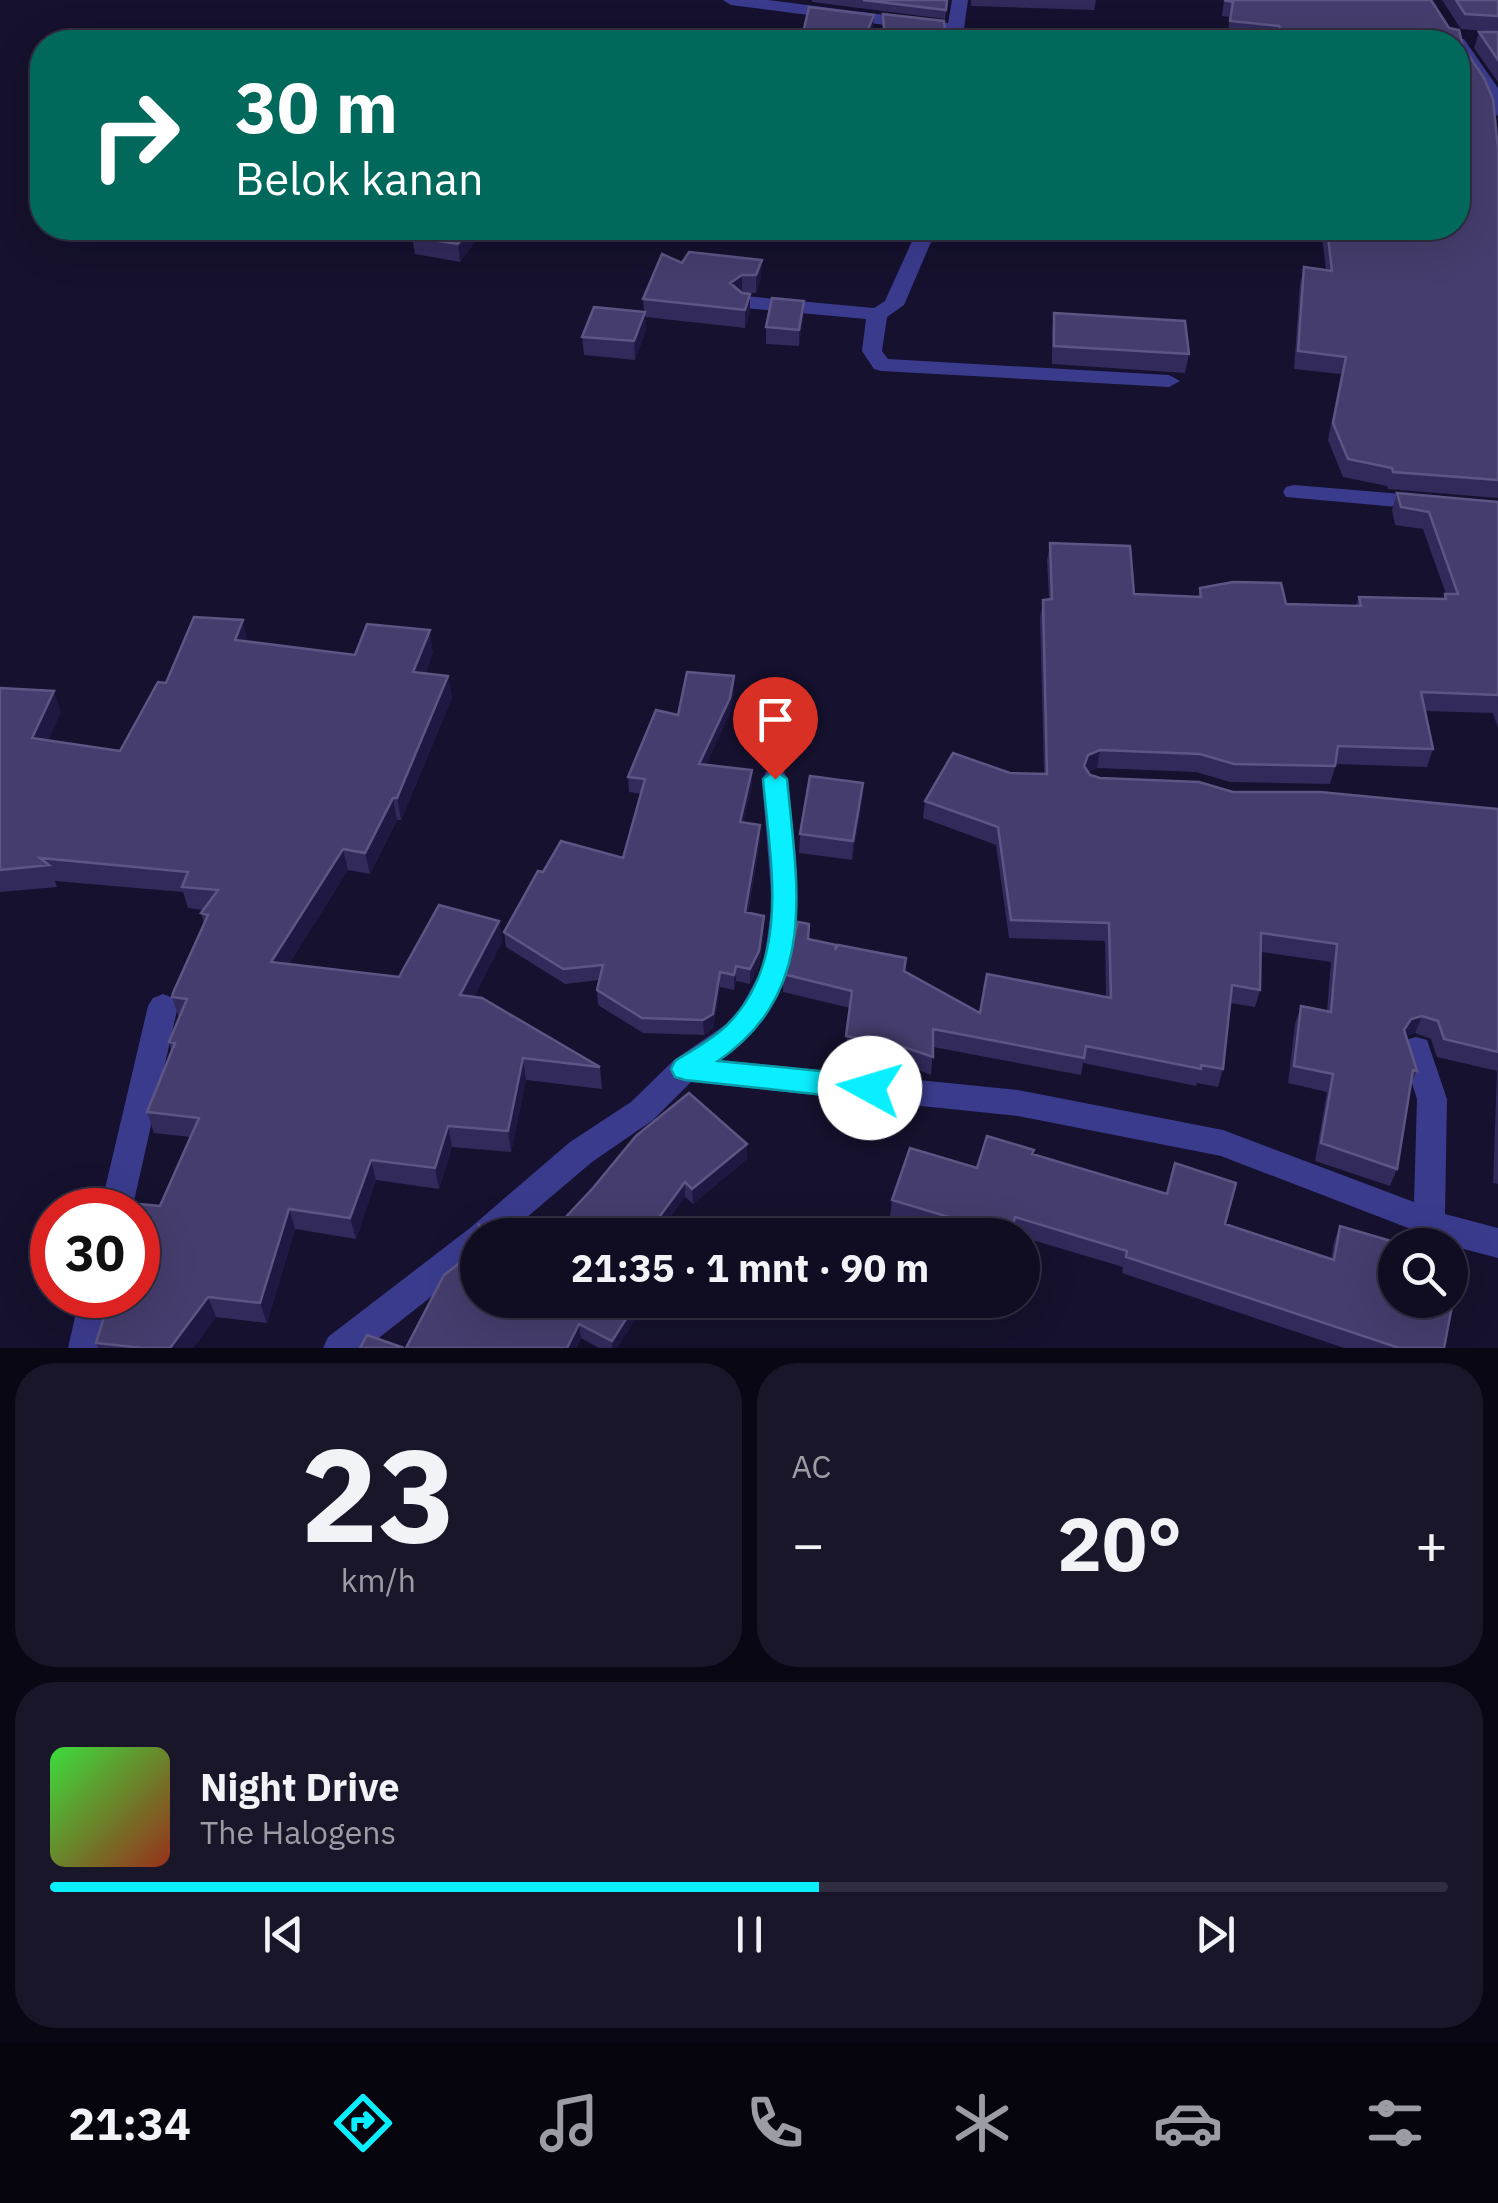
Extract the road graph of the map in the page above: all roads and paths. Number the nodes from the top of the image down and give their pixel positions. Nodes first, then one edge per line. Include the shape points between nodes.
1 (731, 0) edge
2 (960, 0) edge
3 (917, 30) edge
4 (955, 30) edge
5 (1470, 39) edge
6 (1483, 39) edge
7 (1470, 60) edge
8 (1498, 99) edge
9 (1498, 111) edge
10 (922, 240) edge
11 (744, 302) edge
12 (877, 314) junction
13 (1168, 381) dead end
14 (1294, 492) dead end
15 (1498, 509) edge
16 (775, 779) dead end
17 (163, 1006) dead end
18 (1416, 1049) dead end
19 (685, 1069) junction
20 (121, 1188) edge
21 (503, 1218) edge
22 (1429, 1222) junction
23 (1498, 1243) edge
24 (460, 1253) edge
25 (92, 1318) edge
26 (85, 1348) edge
27 (340, 1348) edge

1 - 3 street
2 - 4 street
5 - 6 street
7 - 8 street
8 - 9 street
10 - 12 street via 894,305
11 - 12 street
12 - 13 street via 872,350 881,366
14 - 15 street
16 - 19 street via 786,904 778,968 735,1034
17 - 20 street
18 - 22 street via 1432,1099
19 - 21 street
19 - 22 street via 1018,1104 1223,1144
22 - 23 street
24 - 27 street
25 - 26 street

